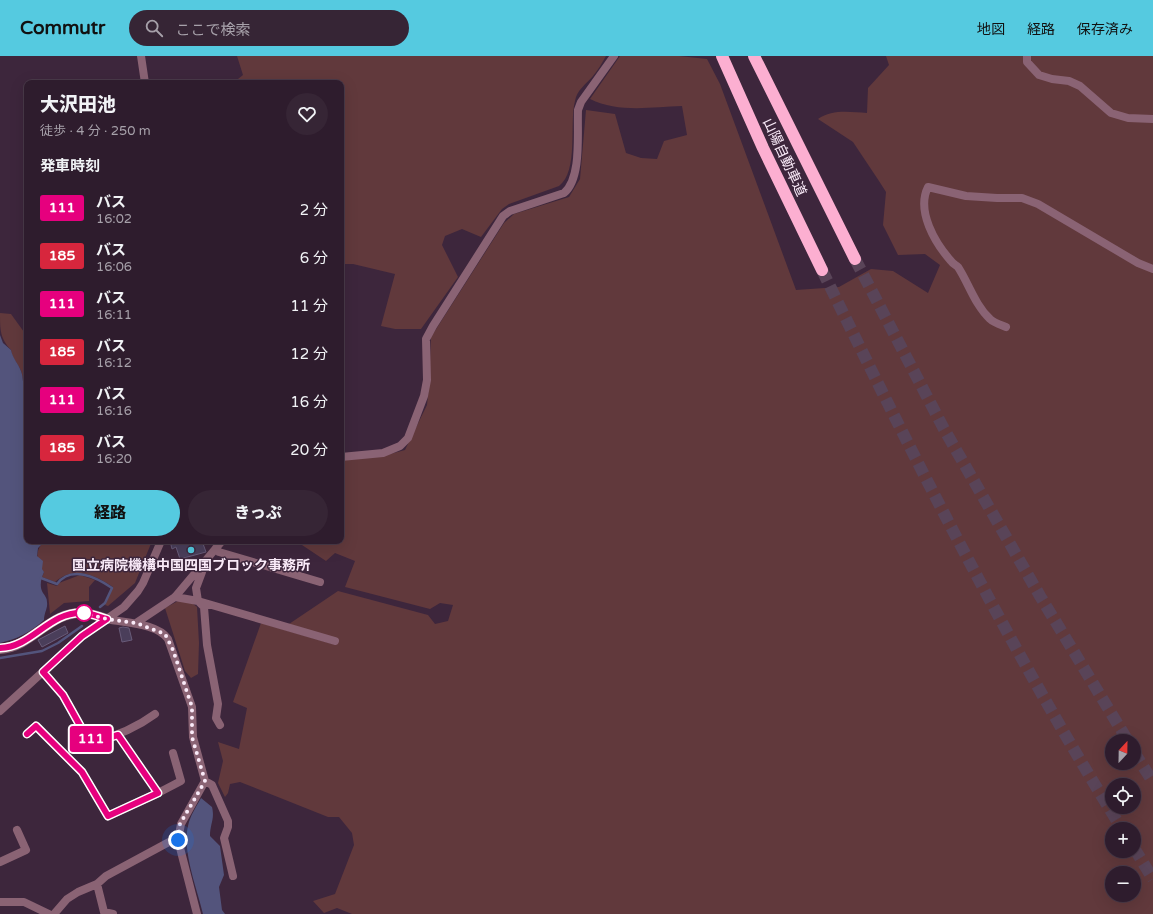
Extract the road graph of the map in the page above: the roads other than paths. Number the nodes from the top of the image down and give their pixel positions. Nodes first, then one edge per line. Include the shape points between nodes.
1 (141, 56) edge
2 (614, 56) edge
3 (722, 56) edge
4 (754, 56) edge
5 (1027, 56) edge
6 (145, 80) edge
7 (1153, 119) edge
8 (855, 259) tunnel mouth
9 (1153, 269) edge
10 (822, 270) tunnel mouth
11 (1006, 327) dead end
12 (344, 457) edge
13 (160, 544) edge
14 (219, 544) edge
15 (216, 548) junction
16 (198, 569) junction
17 (320, 582) dead end
18 (175, 597) junction
19 (198, 601) junction
20 (107, 619) junction
21 (136, 623) junction
22 (335, 641) dead end
23 (0, 648) edge
24 (43, 672) junction
25 (1, 708) edge
26 (155, 714) dead end
27 (220, 725) dead end
28 (27, 734) dead end
29 (118, 735) junction
30 (173, 753) dead end
31 (205, 781) junction
32 (158, 793) junction
33 (17, 830) dead end
34 (178, 840) junction
35 (0, 862) edge
36 (233, 876) dead end
37 (97, 884) junction
38 (0, 902) edge
39 (49, 914) edge
40 (54, 914) edge
41 (113, 914) edge
42 (197, 914) edge

1 - 6 street
2 - 12 street via 578,110 576,174 570,188 564,193 510,211 503,216 433,326 426,339 427,380 424,396 408,438 400,446 383,453
3 - 10 highway, 山陽自動車道
4 - 8 highway, 山陽自動車道
5 - 7 street via 1027,62 1039,75 1080,86 1111,113 1128,118
9 - 11 street via 1138,263 1038,204 1022,198 966,196 928,187 923,196 923,210 938,242 957,266 990,320
13 - 20 street via 138,591 124,607
14 - 15 street
15 - 16 street
15 - 17 street via 219,552
16 - 18 street
16 - 19 street via 202,572 196,588
18 - 19 street
18 - 21 street
19 - 22 street
19 - 27 street via 204,607 207,645 218,704 216,718
20 - 21 street
20 - 23 street via 84,613 63,615 24,642
20 - 24 street via 82,636
21 - 31 street via 165,634 171,644 192,707 192,737
24 - 25 street
24 - 29 street via 63,695 82,729 94,742
26 - 29 street
28 - 32 street via 36,726 66,754 82,772 108,816
29 - 32 street
30 - 32 street via 181,781
31 - 34 street via 180,824
31 - 36 street via 212,785 228,821 224,838
33 - 35 street via 28,853
34 - 37 street via 169,842 106,876
34 - 42 street
37 - 40 street via 67,899
37 - 41 street via 104,912
38 - 39 street via 24,902

